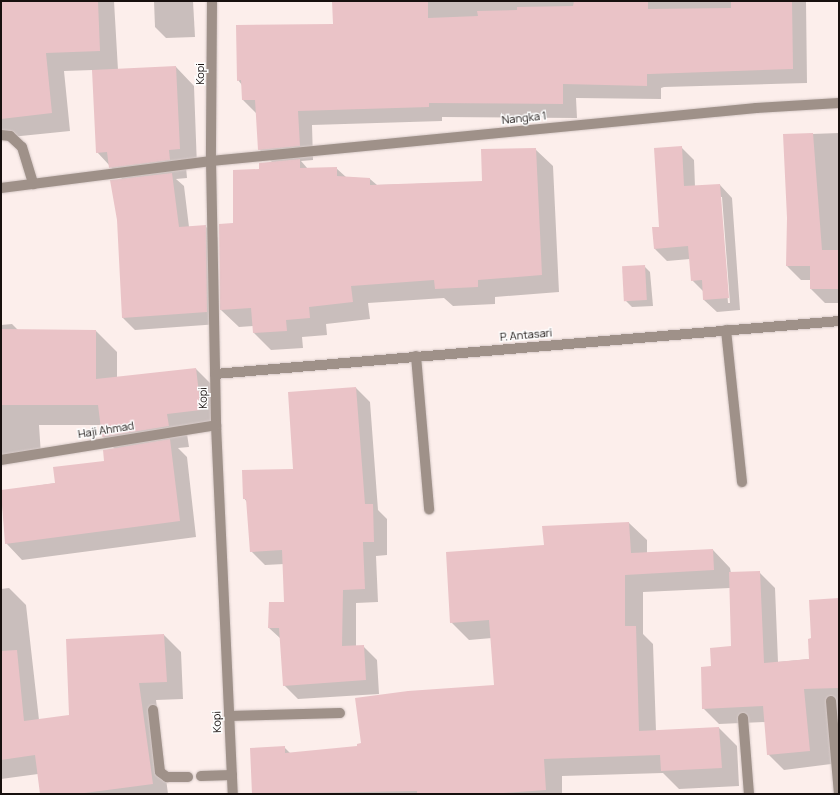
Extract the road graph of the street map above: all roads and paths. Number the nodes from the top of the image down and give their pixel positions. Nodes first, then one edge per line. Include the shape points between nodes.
1 (212, 1) edge
2 (839, 103) edge
3 (1, 136) edge
4 (211, 161) junction
5 (33, 184) junction
6 (1, 188) edge
7 (839, 321) edge
8 (726, 330) junction
9 (416, 356) junction
10 (215, 374) junction
11 (216, 425) junction
12 (1, 460) edge
13 (742, 482) dead end
14 (429, 509) dead end
15 (831, 701) dead end
16 (153, 710) dead end
17 (340, 713) dead end
18 (229, 716) junction
19 (743, 718) dead end
20 (232, 775) junction
21 (201, 776) dead end
22 (188, 777) dead end
23 (232, 794) edge
24 (749, 794) edge
25 (839, 794) edge

1 - 4 street, Kopi
2 - 4 street, Nangka 1 via 698,114
3 - 5 street via 10,136 22,147
4 - 5 street, Nangka 1
4 - 10 street, Kopi
5 - 6 street, Nangka 1
7 - 8 street, P. Antasari
8 - 9 street, P. Antasari
8 - 13 street
9 - 10 street, P. Antasari
9 - 14 street
10 - 11 street, Kopi
11 - 12 street, Haji Ahmad
11 - 18 street, Kopi
15 - 25 street
16 - 22 street via 160,772 167,777
17 - 18 street
18 - 20 street, Kopi
19 - 24 street
20 - 21 street
20 - 23 street, Kopi

